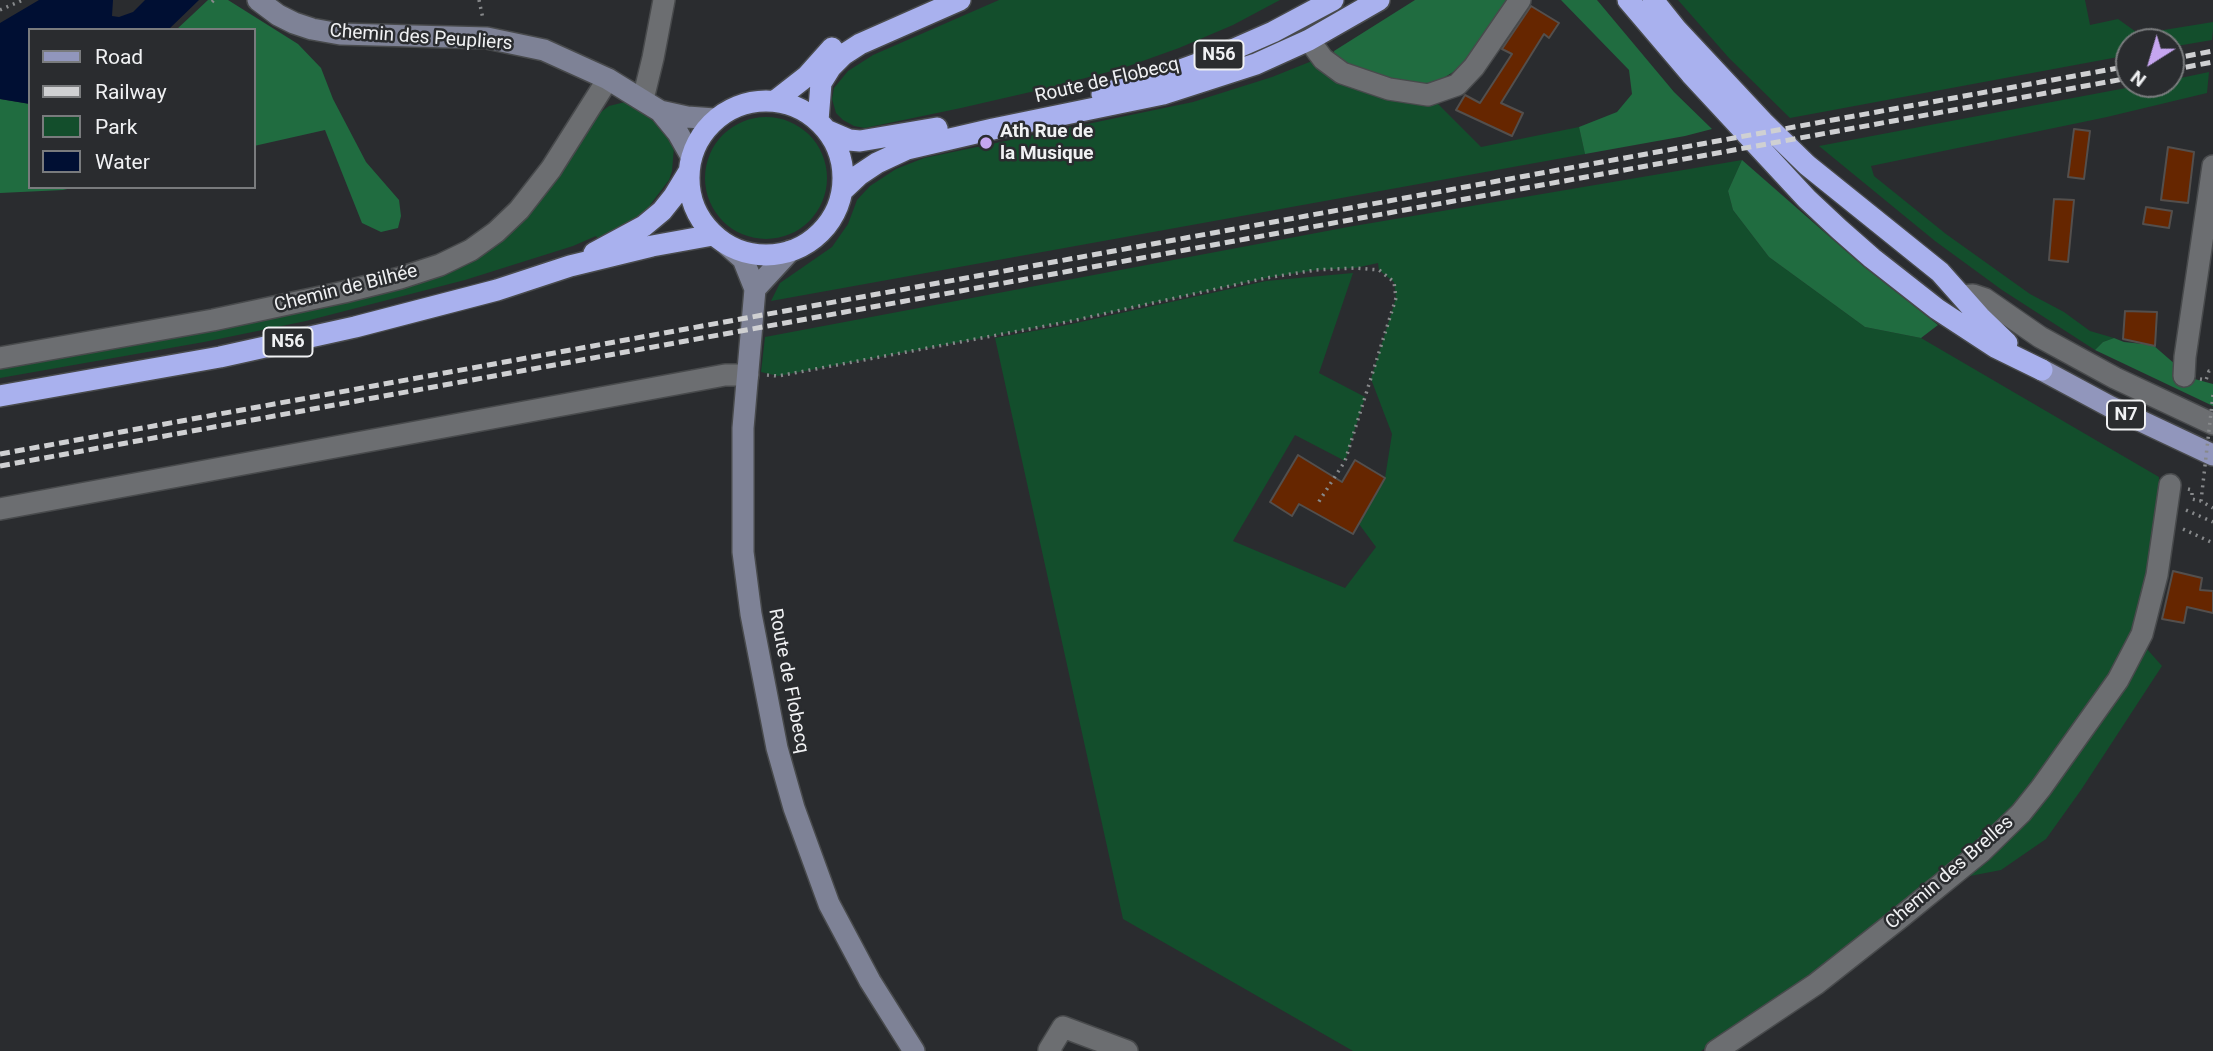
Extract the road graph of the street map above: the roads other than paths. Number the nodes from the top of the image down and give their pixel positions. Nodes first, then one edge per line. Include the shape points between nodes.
1 (258, 0) edge
2 (664, 0) edge
3 (927, 0) edge
4 (960, 0) edge
5 (1333, 0) edge
6 (1379, 0) edge
7 (1520, 0) edge
8 (1628, 0) edge
9 (1653, 0) edge
10 (1664, 0) edge
11 (1677, 30) junction
12 (1309, 40) junction
13 (608, 79) junction
14 (775, 101) junction
15 (651, 105) junction
16 (715, 119) junction
17 (823, 126) junction
18 (690, 164) junction
19 (2213, 166) edge
20 (842, 191) junction
21 (720, 240) junction
22 (790, 251) junction
23 (570, 266) junction
24 (755, 289) junction
25 (1962, 296) junction
26 (0, 358) edge
27 (2042, 370) junction
28 (748, 374) junction
29 (2184, 376) dead end
30 (0, 396) edge
31 (2213, 424) edge
32 (2213, 455) edge
33 (2167, 505) road end
34 (0, 509) edge
35 (914, 1051) edge
36 (1051, 1051) edge
37 (1127, 1051) edge
38 (1716, 1051) edge

1 - 13 street, Chemin des Peupliers via 278,15 312,29 340,34 487,38 544,50
2 - 15 street via 653,58
3 - 14 highway via 851,35
4 - 17 highway via 843,55 821,83
5 - 17 highway, Route de Flobecq / N56 via 1216,57 1100,95 872,139 849,140
6 - 12 highway, Route de Flobecq / N56
7 - 12 street via 1457,85 1428,95 1389,89 1342,73 1323,59
8 - 27 highway via 1691,74 1839,229 1937,309
9 - 11 highway, N7
10 - 11 highway
11 - 25 highway, N7 via 1807,164 1940,272
12 - 20 highway, Route de Flobecq / N56 via 1256,64 1163,94 907,149 877,163
13 - 15 street, Chemin des Peupliers
13 - 26 street, Chemin de Bilhée via 519,210 471,250 440,265 213,320
14 - 16 highway, N56 via 741,104
14 - 17 highway, N56 via 804,111
15 - 16 street, Chemin des Peupliers via 687,117
15 - 18 street, Chemin des Peupliers via 678,133
16 - 18 highway, N56
17 - 20 highway, N56 via 841,160
18 - 21 highway via 694,206
18 - 23 highway, N56 via 668,204 644,226
19 - 29 street
20 - 22 highway, N56 via 829,222
21 - 22 highway, N56 via 747,253
21 - 23 highway, N56
21 - 24 street, Route de Flobecq via 743,259
22 - 24 street
23 - 30 highway, N56 via 355,327 220,357
24 - 28 street, Route de Flobecq
25 - 27 highway, N7 via 1999,337
25 - 31 street via 1985,299 2040,337
27 - 32 main road, N7
28 - 34 street
28 - 35 street, Route de Flobecq via 742,450 743,552 777,748 829,904
33 - 38 street, Chemin des Brelles via 2157,575 2142,634 2118,681 2042,788 1982,851 1815,984
36 - 37 street via 1063,1027

